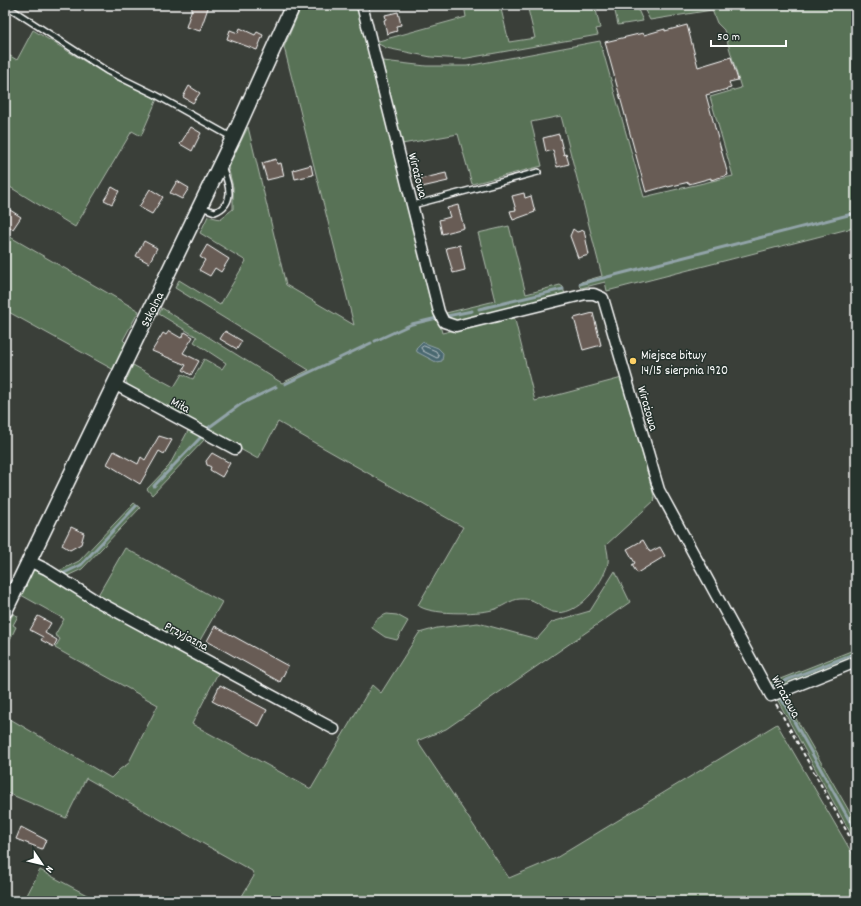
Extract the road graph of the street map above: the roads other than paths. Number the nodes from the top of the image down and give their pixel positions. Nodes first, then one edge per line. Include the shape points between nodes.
1 (5, 5) edge
2 (293, 5) edge
3 (362, 5) edge
4 (233, 138) junction
5 (221, 164) junction
6 (538, 172) dead end
7 (413, 205) junction
8 (200, 206) junction
9 (114, 384) junction
10 (235, 450) dead end
11 (29, 561) junction
12 (5, 611) edge
13 (856, 662) edge
14 (334, 729) dead end

1 - 4 lane via 107,71
2 - 4 street, Szkolna
3 - 7 street, Wirażowa
4 - 5 street, Szkolna
5 - 8 street, Szkolna
5 - 8 lane via 230,190 226,204 215,212
6 - 7 lane
7 - 13 street, Wirażowa via 439,312 444,322 456,326 586,294 594,294 605,301 659,490 771,696
8 - 9 street, Szkolna
9 - 10 street, Miła
9 - 11 street, Szkolna
11 - 12 street, Szkolna
11 - 14 street, Przyjazna

